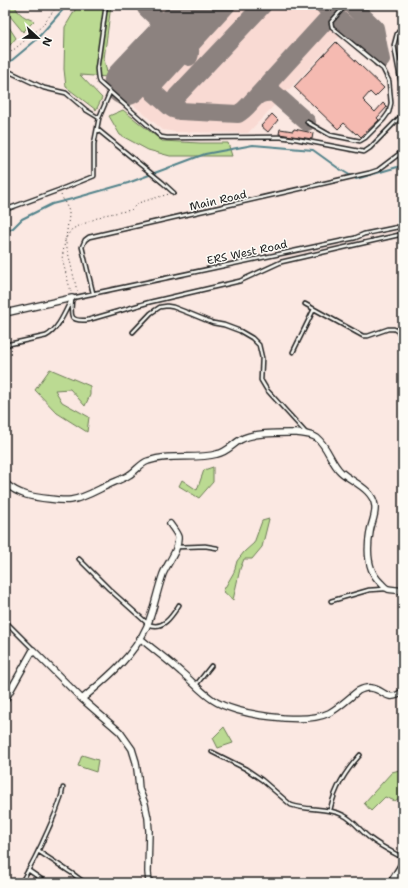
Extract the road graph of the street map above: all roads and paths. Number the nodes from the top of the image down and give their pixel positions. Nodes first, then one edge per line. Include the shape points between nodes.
1 (58, 5) edge
2 (106, 5) edge
3 (346, 5) edge
4 (403, 28) edge
5 (5, 57) edge
6 (403, 63) edge
7 (398, 64) junction
8 (10, 72) dead end
9 (110, 92) junction
10 (403, 94) edge
11 (403, 114) edge
12 (99, 118) junction
13 (307, 122) dead end
14 (97, 129) junction
15 (403, 151) edge
16 (174, 193) dead end
17 (63, 197) dead end
18 (10, 208) dead end
19 (403, 226) edge
20 (403, 234) edge
21 (93, 293) junction
22 (72, 298) junction
23 (305, 304) dead end
24 (314, 310) junction
25 (5, 313) edge
26 (132, 332) dead end
27 (403, 335) edge
28 (5, 345) edge
29 (293, 352) dead end
30 (307, 434) junction
31 (5, 483) edge
32 (170, 524) dead end
33 (177, 547) junction
34 (217, 548) dead end
35 (79, 559) dead end
36 (387, 588) junction
37 (403, 591) edge
38 (330, 600) dead end
39 (179, 605) dead end
40 (5, 621) edge
41 (148, 624) junction
42 (140, 639) junction
43 (33, 650) junction
44 (211, 666) dead end
45 (196, 686) junction
46 (403, 691) edge
47 (82, 699) junction
48 (5, 700) edge
49 (212, 752) dead end
50 (360, 755) dead end
51 (63, 788) dead end
52 (330, 810) junction
53 (38, 851) junction
54 (403, 858) edge
55 (403, 865) edge
56 (28, 870) junction
57 (393, 882) edge
58 (21, 883) edge
59 (47, 883) edge
60 (85, 883) edge
61 (149, 883) edge
62 (384, 883) edge

1 - 5 path via 41,27
2 - 9 lane via 97,75 100,84
3 - 13 lane via 331,22 332,27 383,69 389,81 389,112 360,141 330,135
4 - 7 lane via 397,34 394,45
6 - 7 lane
7 - 10 lane
8 - 12 lane via 44,88 66,93
9 - 11 lane via 164,138 280,137 364,152
9 - 12 lane
12 - 14 lane
14 - 16 lane
14 - 18 lane via 94,144 94,176
15 - 21 lane, Main Road via 369,174 89,237 82,247
17 - 22 path via 69,216 62,259
19 - 21 lane, ERS West Road
20 - 22 lane via 281,262 240,281 150,302 88,320 76,320 72,316
21 - 22 lane, ERS West Road
22 - 25 street
22 - 28 lane via 50,334
23 - 24 lane
24 - 27 lane via 363,336 388,329 394,329
24 - 29 lane
26 - 30 lane via 151,313 167,306 240,331 259,345 262,358 261,380 267,390
30 - 31 street via 250,436 219,454 170,456 147,461 129,475 89,495 69,500 32,497 16,491
30 - 36 street via 315,437 334,465 372,498 375,506 368,544 370,565 376,579
32 - 33 street via 178,536
33 - 34 lane
33 - 41 street via 164,572
35 - 41 lane
36 - 37 street
36 - 38 lane
39 - 41 lane via 162,625
40 - 43 lane
41 - 42 street
42 - 45 street
42 - 47 street via 115,670
43 - 47 street
43 - 48 street
44 - 45 lane
45 - 46 street via 212,700 240,711 305,718 329,712 364,688 376,689 390,696
47 - 61 street via 120,732 132,749 150,830
49 - 52 lane via 246,769 291,805
50 - 52 lane via 336,789
51 - 53 lane via 62,797
52 - 54 lane via 345,815 372,840
53 - 56 lane
53 - 60 lane
55 - 57 main road
56 - 58 lane
56 - 59 lane
57 - 62 lane

